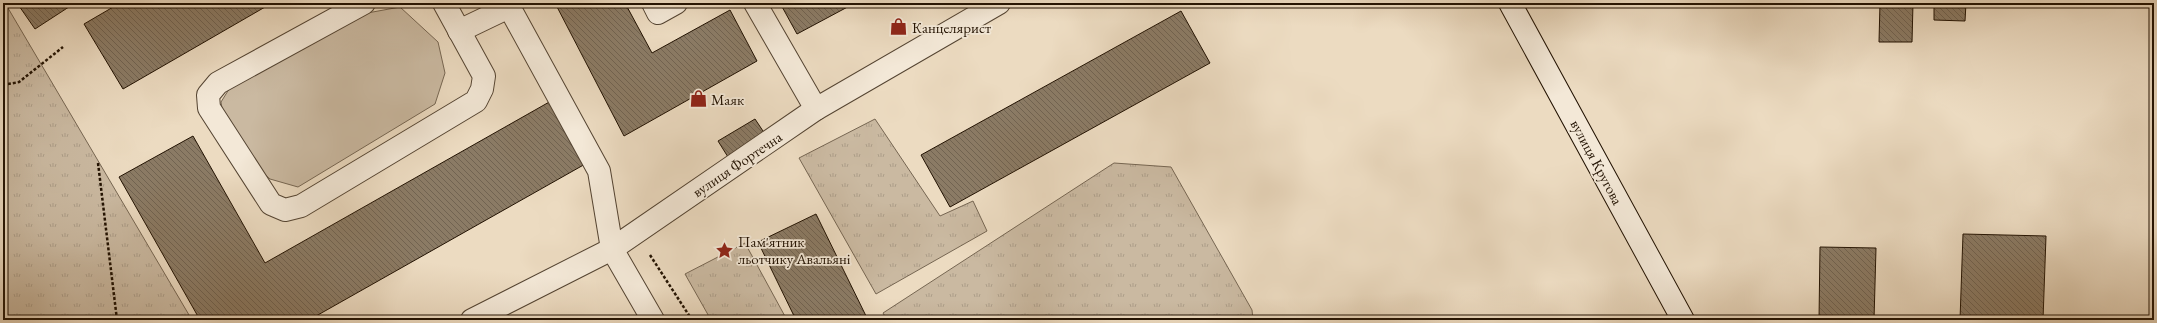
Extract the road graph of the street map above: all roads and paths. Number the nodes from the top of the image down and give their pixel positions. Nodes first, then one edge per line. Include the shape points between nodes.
1 (364, 3) edge
2 (444, 3) edge
3 (653, 3) edge
4 (676, 3) edge
5 (755, 3) edge
6 (999, 3) edge
7 (1510, 3) edge
8 (508, 5) edge
9 (459, 32) junction
10 (63, 47) dead end
11 (3, 85) edge
12 (816, 109) junction
13 (98, 163) dead end
14 (636, 233) junction
15 (612, 249) junction
16 (117, 320) edge
17 (472, 320) edge
18 (653, 320) edge
19 (692, 320) edge
20 (1683, 320) edge

1 - 9 street via 218,83 208,95 208,108 271,204 285,210 301,206 476,100 482,90 484,76
2 - 9 street
3 - 4 street via 658,12
5 - 12 street
6 - 12 street, вулиця Фортечна
7 - 20 street, вулиця Кругова
8 - 9 street
8 - 15 street via 599,171
10 - 11 path via 19,82
12 - 14 street, вулиця Фортечна
13 - 16 path
14 - 15 street, вулиця Фортечна
14 - 19 path
15 - 17 street, вулиця Фортечна
15 - 18 street

